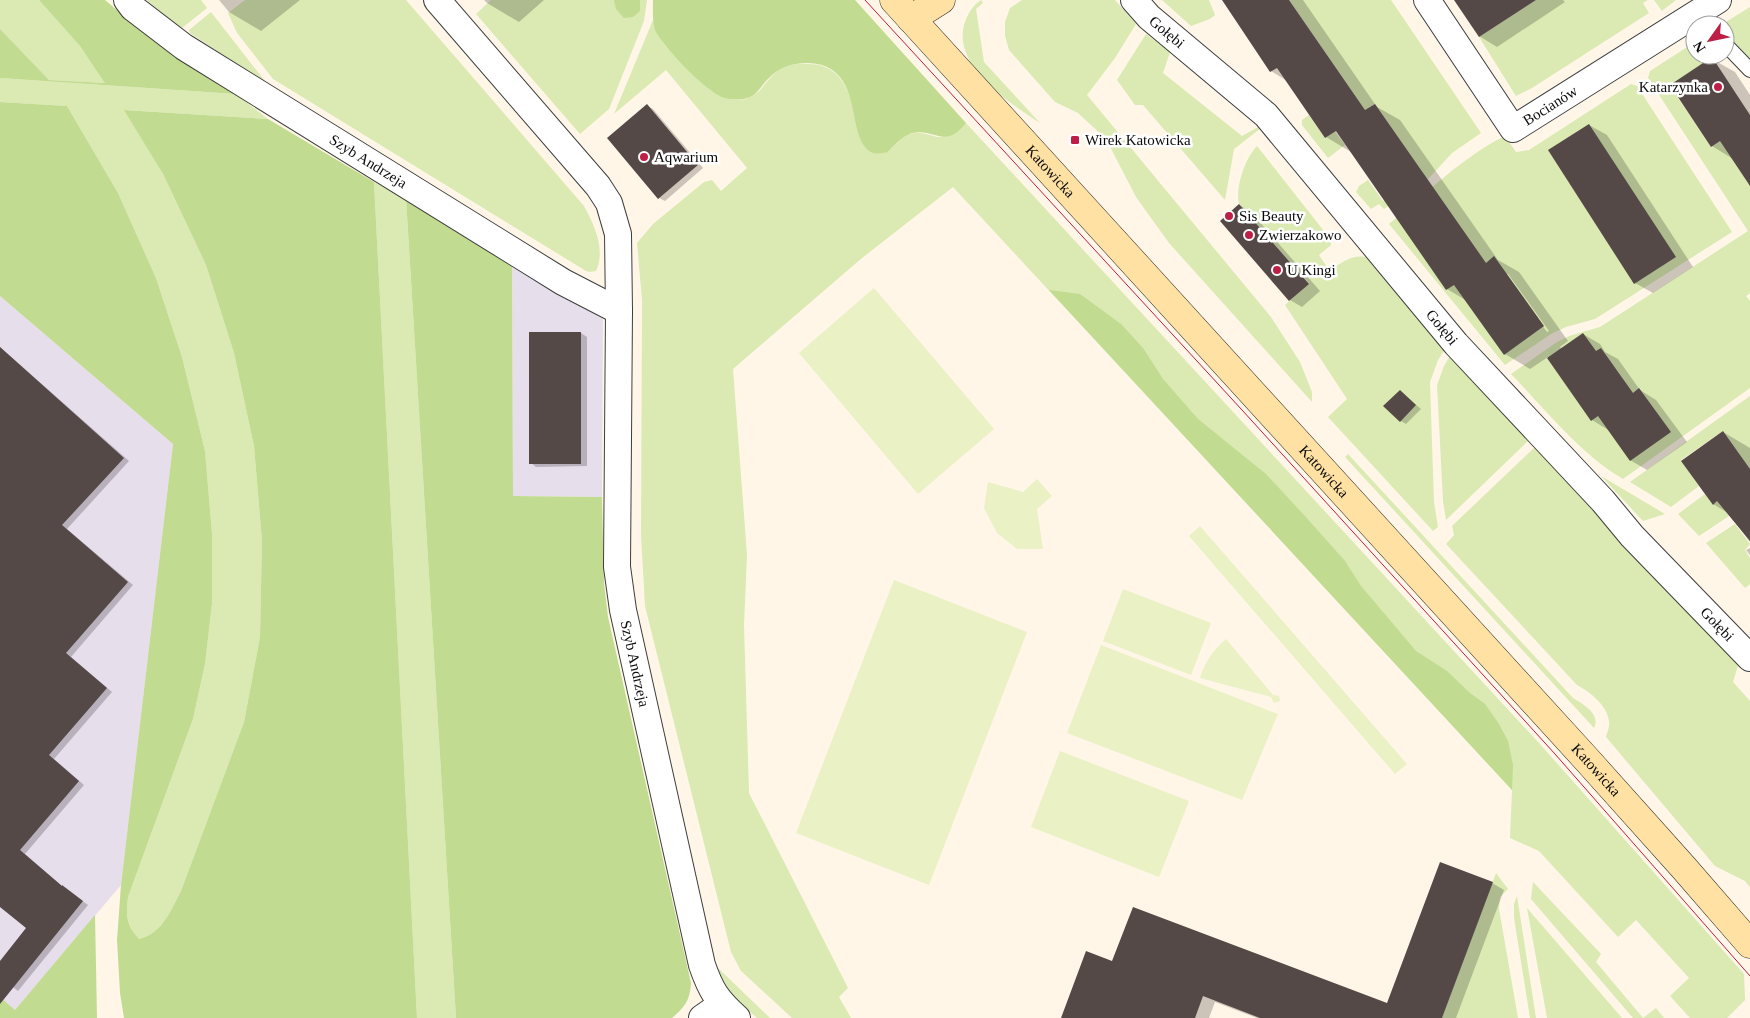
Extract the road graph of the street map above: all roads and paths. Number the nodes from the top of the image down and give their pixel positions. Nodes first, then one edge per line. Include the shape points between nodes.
1 (127, 0) edge
2 (437, 0) edge
3 (940, 0) edge
4 (1134, 0) edge
5 (1427, 0) edge
6 (902, 10) edge
7 (1707, 13) edge
8 (1735, 54) edge
9 (1750, 70) edge
10 (619, 311) junction
11 (1750, 658) edge
12 (1750, 944) edge
13 (720, 1013) edge

1 - 10 street, Szyb Andrzeja via 184,48 564,282
2 - 10 street, Szyb Andrzeja via 598,186 609,203 618,234
3 - 6 street
4 - 11 street, Gołębi via 1149,17 1266,115 1456,344 1632,536
5 - 7 street, Bocianów via 1513,130
6 - 12 street, Katowicka via 1584,756
8 - 9 lane
10 - 13 street, Szyb Andrzeja via 619,584 702,965

